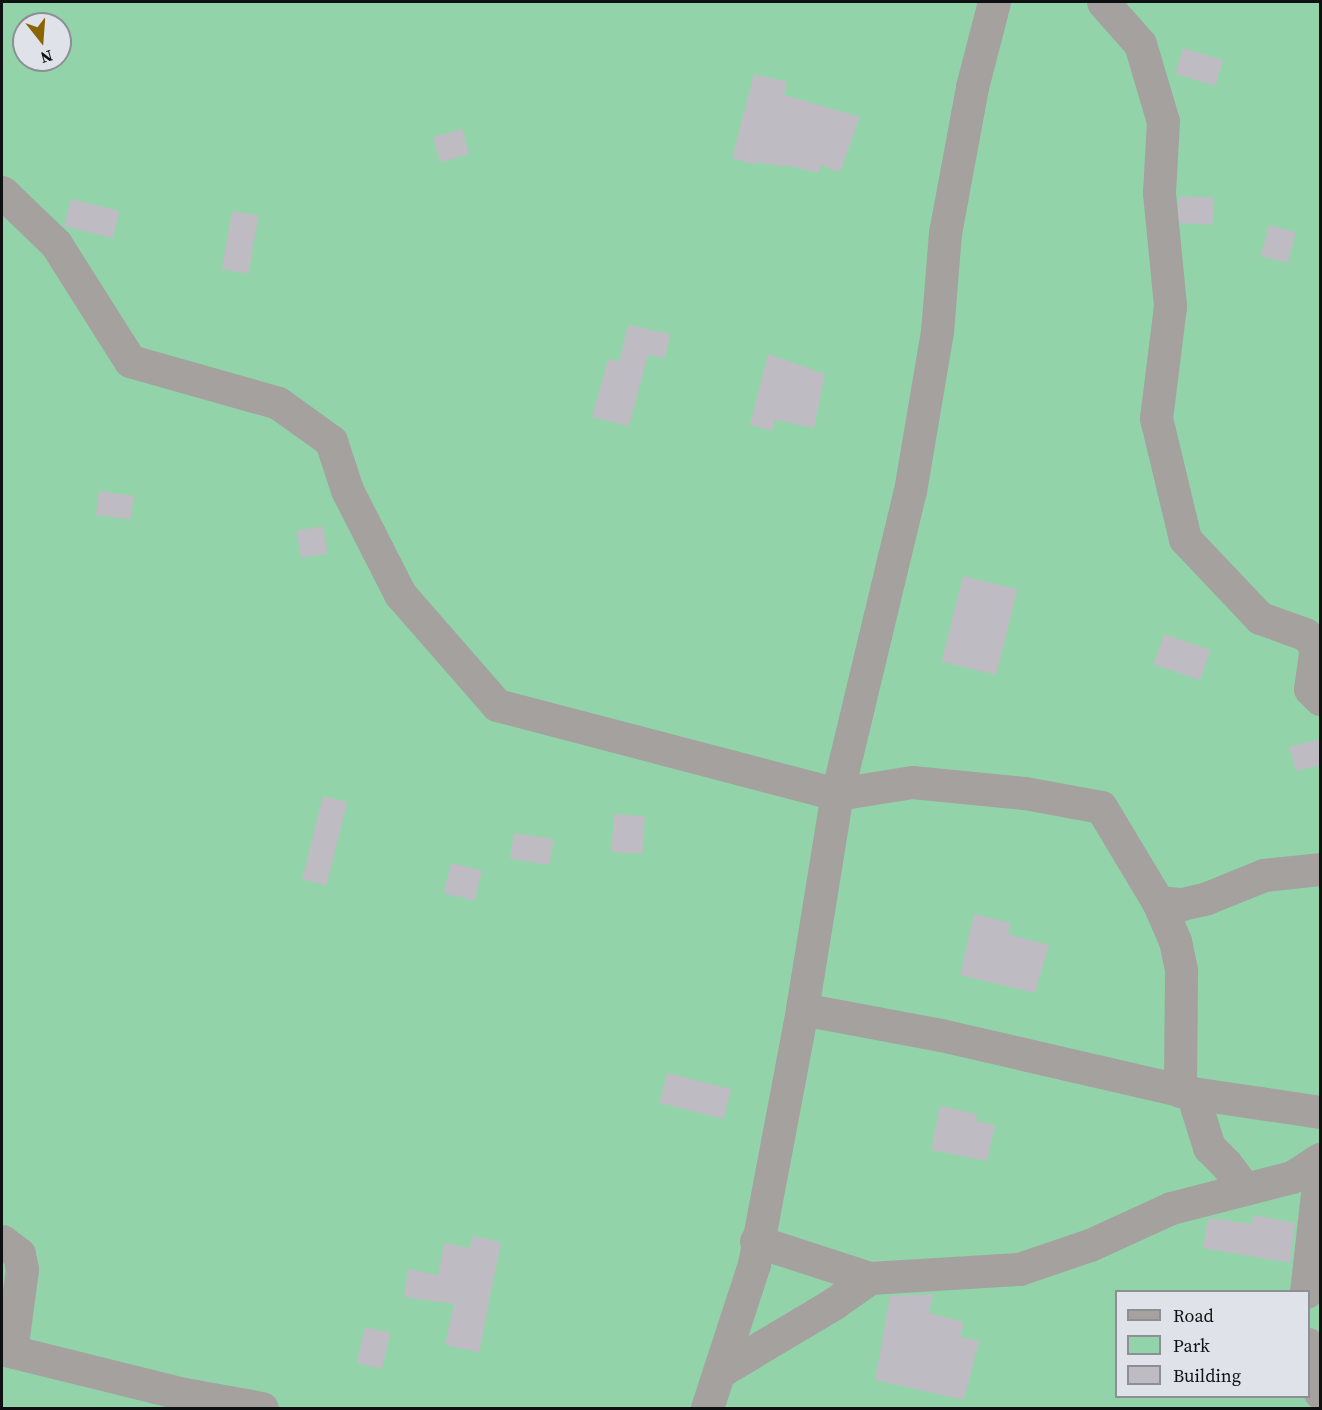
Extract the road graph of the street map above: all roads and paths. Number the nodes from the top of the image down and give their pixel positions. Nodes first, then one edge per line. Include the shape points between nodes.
1 (994, 2) edge
2 (1103, 2) edge
3 (2, 192) edge
4 (1320, 699) edge
5 (837, 794) junction
6 (1320, 869) edge
7 (1158, 902) junction
8 (802, 1009) junction
9 (1186, 1092) junction
10 (1320, 1112) edge
11 (1320, 1159) edge
12 (1320, 1167) edge
13 (1245, 1190) junction
14 (2, 1241) edge
15 (756, 1241) junction
16 (870, 1278) junction
17 (1306, 1290) edge
18 (6, 1350) edge
19 (1310, 1352) edge
20 (719, 1372) junction
21 (1320, 1393) edge
22 (182, 1401) edge
23 (262, 1408) edge
24 (707, 1408) edge

1 - 5 street via 972,87 945,233 937,332 910,491
2 - 4 street via 1140,44 1163,121 1159,193 1170,306 1155,418 1185,539 1260,618 1305,634 1316,646 1310,689
3 - 5 street via 56,244 130,361 278,403 332,441 346,490 400,594 497,705
5 - 7 street via 912,782 1101,807
5 - 8 street
6 - 7 street via 1264,875 1182,904
7 - 9 street via 1175,941 1181,970
8 - 9 street via 941,1035
8 - 15 street
9 - 10 street
9 - 13 street via 1209,1147
11 - 13 street via 1292,1177
12 - 17 street
13 - 16 street via 1171,1208 1090,1245 1019,1269
14 - 18 street via 19,1254 22,1269
15 - 16 street
15 - 20 street via 754,1264
16 - 20 street
18 - 22 street
19 - 21 street
20 - 24 street
22 - 23 street

